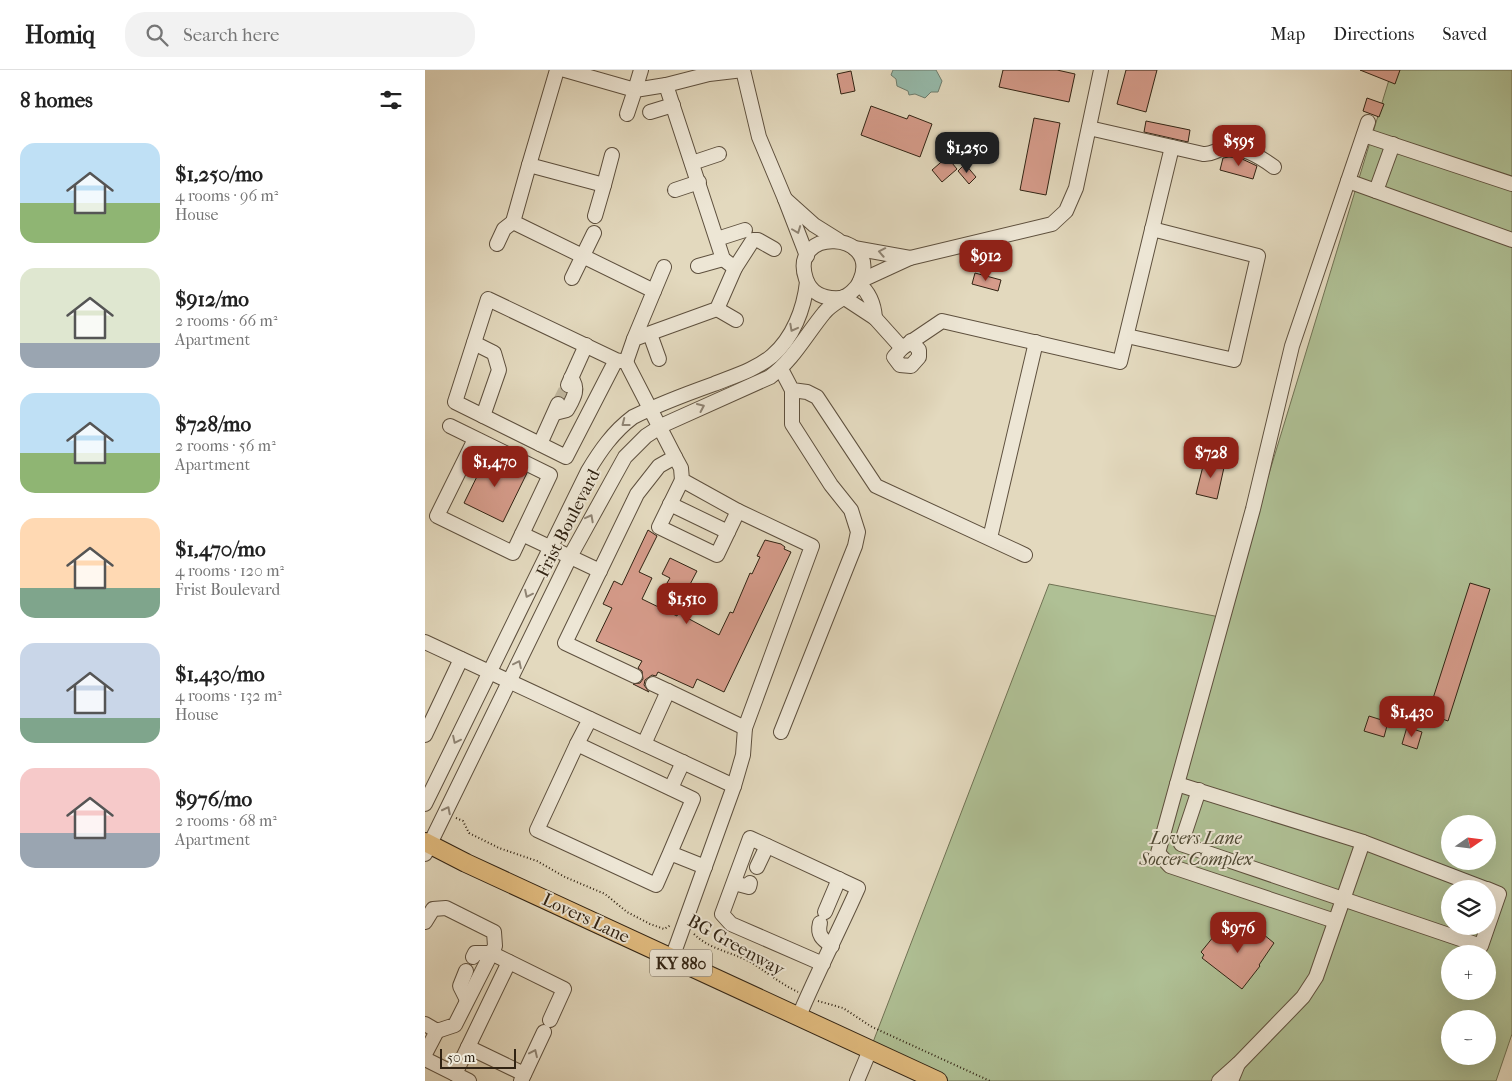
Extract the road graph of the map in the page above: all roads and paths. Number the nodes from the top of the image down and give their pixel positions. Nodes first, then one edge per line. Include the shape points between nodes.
1 (557, 70) edge
2 (565, 70) edge
3 (641, 70) edge
4 (743, 70) edge
5 (1101, 70) edge
6 (666, 85) junction
7 (635, 90) junction
8 (673, 105) junction
9 (650, 112) dead end
10 (627, 114) dead end
11 (1089, 128) junction
12 (1393, 144) junction
13 (1172, 147) junction
14 (719, 154) dead end
15 (612, 155) dead end
16 (692, 163) junction
17 (529, 165) junction
18 (1274, 167) dead end
19 (1348, 181) junction
20 (699, 182) junction
21 (1512, 184) edge
22 (604, 185) junction
23 (675, 190) dead end
24 (1376, 191) junction
25 (785, 198) junction
26 (595, 216) dead end
27 (513, 222) junction
28 (1152, 229) junction
29 (745, 230) dead end
30 (594, 233) dead end
31 (717, 239) junction
32 (838, 240) junction
33 (1512, 240) edge
34 (497, 244) dead end
35 (854, 248) junction
36 (774, 249) dead end
37 (582, 256) junction
38 (807, 256) junction
39 (910, 258) junction
40 (723, 259) junction
41 (698, 266) dead end
42 (664, 267) dead end
43 (735, 268) junction
44 (572, 278) dead end
45 (807, 282) junction
46 (860, 283) junction
47 (654, 291) junction
48 (842, 297) junction
49 (717, 309) junction
50 (875, 318) junction
51 (735, 320) dead end
52 (650, 334) junction
53 (1127, 336) junction
54 (634, 339) junction
55 (1036, 342) junction
56 (474, 343) junction
57 (586, 345) junction
58 (659, 359) dead end
59 (621, 361) junction
60 (781, 369) junction
61 (792, 390) junction
62 (649, 409) junction
63 (483, 416) junction
64 (450, 426) dead end
65 (659, 427) junction
66 (475, 439) junction
67 (540, 444) junction
68 (559, 453) junction
69 (675, 458) junction
70 (550, 475) junction
71 (682, 480) junction
72 (670, 504) junction
73 (738, 511) junction
74 (728, 532) junction
75 (522, 534) junction
76 (989, 538) junction
77 (551, 548) junction
78 (1025, 555) dead end
79 (570, 557) junction
80 (600, 571) junction
81 (425, 642) edge
82 (461, 659) junction
83 (489, 673) junction
84 (635, 676) dead end
85 (510, 682) junction
86 (653, 684) dead end
87 (668, 691) junction
88 (591, 719) junction
89 (745, 728) junction
90 (781, 732) dead end
91 (425, 735) edge
92 (577, 744) junction
93 (644, 744) junction
94 (683, 762) junction
95 (1177, 784) junction
96 (734, 786) junction
97 (671, 788) junction
98 (1199, 790) junction
99 (425, 804) edge
100 (446, 813) junction
101 (1363, 842) junction
102 (767, 846) junction
103 (427, 847) edge
104 (670, 853) junction
105 (705, 867) junction
106 (757, 867) dead end
107 (839, 879) junction
108 (1463, 880) edge
109 (734, 883) junction
110 (750, 883) dead end
111 (1343, 900) junction
112 (1335, 921) junction
113 (425, 922) edge
114 (682, 929) junction
115 (1441, 933) edge
116 (1448, 935) edge
117 (1485, 935) edge
118 (832, 946) junction
119 (491, 953) junction
120 (473, 957) dead end
121 (672, 958) junction
122 (509, 962) junction
123 (823, 964) junction
124 (466, 971) dead end
125 (807, 996) junction
126 (467, 1000) junction
127 (799, 1016) junction
128 (431, 1027) edge
129 (468, 1047) junction
130 (870, 1050) junction
131 (425, 1054) edge
132 (425, 1059) edge
133 (1238, 1064) junction
134 (455, 1074) junction
135 (522, 1078) edge
136 (469, 1081) edge
137 (857, 1081) edge
138 (938, 1081) edge
139 (990, 1081) edge
140 (1219, 1081) edge
141 (1231, 1081) edge

1 - 17 street
2 - 7 street
3 - 7 street
4 - 6 street via 709,74
4 - 25 street via 759,137
5 - 11 street
6 - 7 street
6 - 8 street
7 - 10 street
8 - 9 street
8 - 16 street
11 - 13 street
11 - 39 street via 1076,188 1066,212 1052,224
12 - 19 street via 1366,128
12 - 21 street
12 - 24 street
13 - 18 street via 1210,155 1231,148 1257,155
13 - 28 street
14 - 16 street
15 - 22 street
16 - 20 street
17 - 22 street
17 - 27 street
19 - 24 street
19 - 95 street via 1292,346 1253,509
20 - 23 street
20 - 31 street
22 - 26 street
24 - 33 street
25 - 32 street via 813,225
25 -> 38 street
27 - 34 street via 504,229
27 - 37 street
28 - 53 street
28 - 53 street via 1258,256 1234,360
29 - 31 street
30 - 37 street
31 - 40 street
32 - 35 street
32 - 38 street via 820,243
39 -> 35 street
35 - 46 street via 863,264
36 - 43 street via 753,240
37 - 44 street
37 - 47 street
38 - 45 street, Frist Boulevard
39 - 46 street, Frist Boulevard
40 - 41 street
40 - 43 street
42 - 47 street
43 - 49 street
45 - 48 street via 817,294
45 -> 62 street, Frist Boulevard via 803,305 793,328 772,356 743,373
46 - 48 street, Frist Boulevard
46 - 50 street via 871,299
47 - 54 street
48 - 50 street
48 - 60 street, Frist Boulevard via 829,306
49 - 51 street
49 - 52 street
50 - 55 street via 907,345 942,321
52 - 54 street
52 - 58 street
53 - 55 street via 1120,362
54 - 59 street
55 - 76 street
56 - 57 street via 489,299
56 - 63 street via 494,353 499,370
56 - 63 street via 455,402
57 - 59 street
57 - 67 street via 569,381 575,383 576,392 567,410 557,408
59 - 62 street
59 - 68 street via 566,456
60 - 61 street
65 -> 60 street, Frist Boulevard
61 - 76 street via 807,392 817,398 876,486
61 - 90 street via 792,424 851,510 858,532
62 - 65 street
62 -> 77 street, Frist Boulevard via 619,427 598,454
63 - 67 street
64 - 66 street
65 - 69 street
79 -> 65 street, Frist Boulevard via 625,457
66 - 70 street
66 - 75 street via 437,516 513,553
67 - 68 street
68 - 70 street
69 - 71 street via 681,468
69 - 80 street via 659,466 637,494
70 - 75 street
71 - 72 street
71 - 73 street
72 - 74 street
72 - 74 street via 659,527 717,555
73 - 74 street
73 - 89 street via 812,546
75 - 77 street
76 - 78 street
77 - 79 street
77 -> 83 street, Frist Boulevard
79 - 80 street
85 -> 79 street, Frist Boulevard
80 - 84 street via 565,643
81 - 82 street
82 - 83 street
82 - 91 street
83 - 85 street
83 -> 99 street, Frist Boulevard
85 - 88 street
100 -> 85 street, Frist Boulevard
86 - 87 street
87 - 89 street
87 - 93 street
88 - 92 street
88 - 93 street
89 - 96 street via 743,755
92 - 97 street
92 - 104 street via 537,830 655,885
93 - 94 street
94 - 96 street
94 - 97 street
95 - 98 street
95 - 112 street via 1158,853 1170,866
96 - 105 street
97 - 104 street via 693,799
98 - 101 street
98 - 111 street via 1181,844
100 - 103 street, Frist Boulevard
100 - 114 path, BG Greenway via 463,821 469,833 605,894 627,912 650,924 664,929 673,924
101 - 108 street
101 - 111 street
102 - 106 street
102 - 107 street
102 - 109 street via 750,838
103 - 121 main road, Lovers Lane / KY 880
104 - 105 street
105 - 114 street
107 - 118 street via 818,932
107 - 118 street via 858,888
109 - 110 street via 749,886
109 - 123 street via 722,914 731,924
111 - 112 street
111 - 115 street
112 - 133 street via 1316,977 1303,997
113 - 119 street via 433,909 446,908 494,932 495,946
114 - 121 street
114 - 125 path, BG Greenway via 693,933 703,943 751,963 785,986
116 - 117 street via 1481,946
118 - 123 street
119 - 120 street via 475,953
119 - 122 street
119 - 126 street
121 - 127 main road, Lovers Lane / KY 880
122 - 129 street
135 -> 122 street via 564,989
123 - 125 street
124 - 126 street via 460,986
125 - 127 street
125 - 139 path, BG Greenway via 843,1008 872,1027
126 - 128 street via 455,1025
127 - 130 main road, Lovers Lane / KY 880
128 - 131 street
129 - 134 street
129 - 135 street
130 - 137 street
130 - 138 main road, Lovers Lane / KY 880
132 - 134 street
133 - 140 street
133 - 141 street
134 - 136 street

